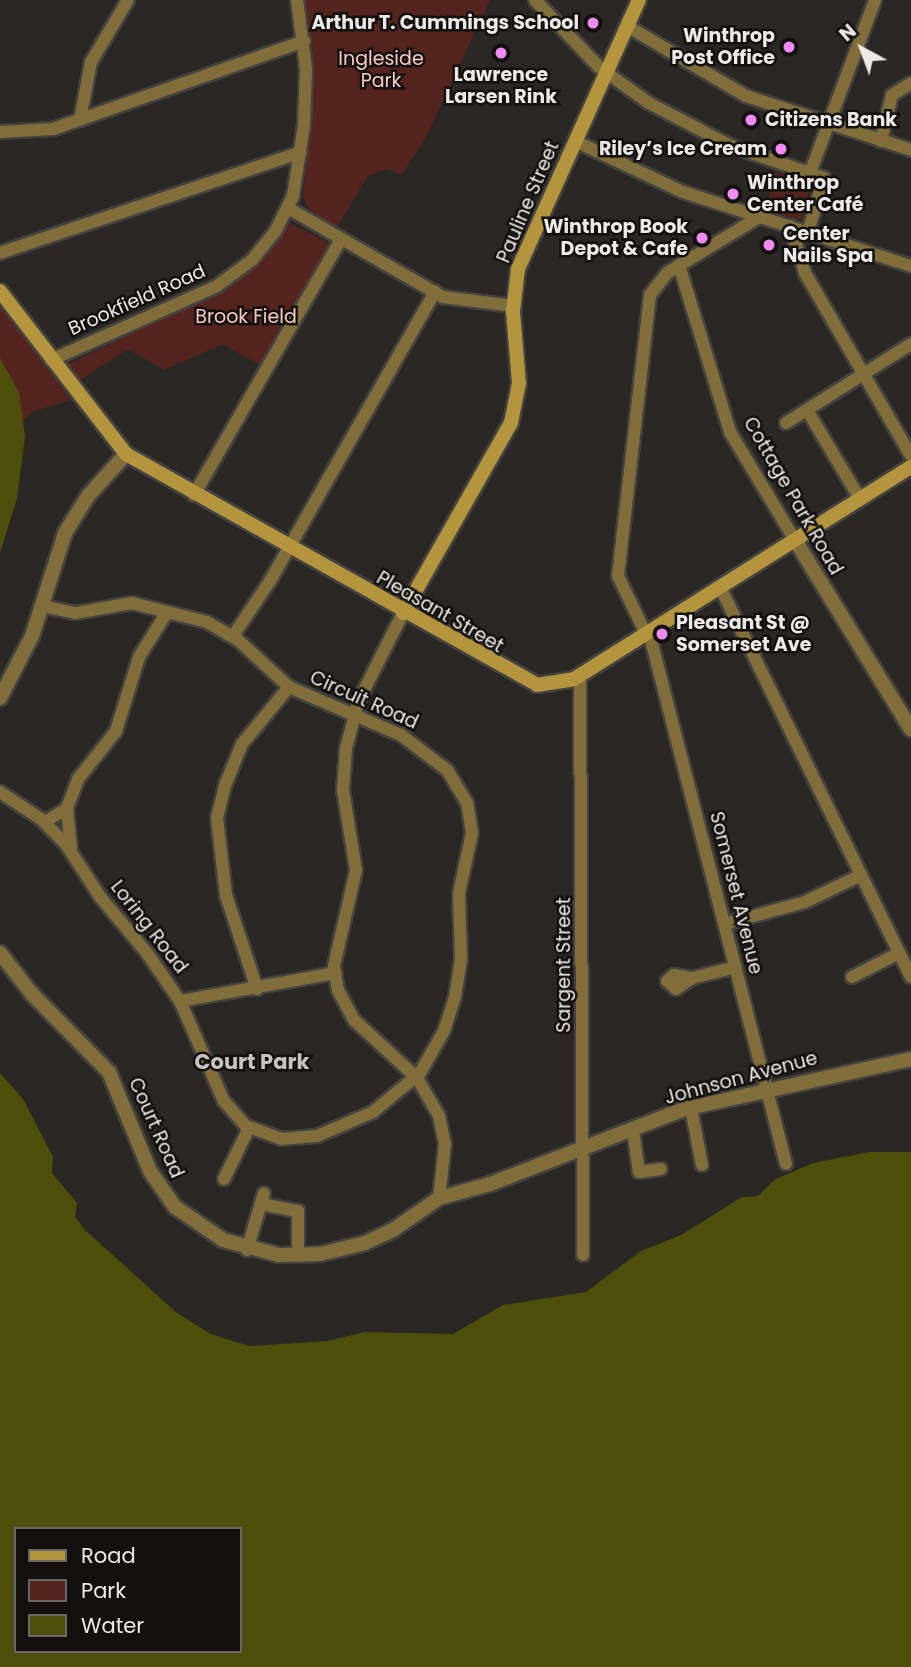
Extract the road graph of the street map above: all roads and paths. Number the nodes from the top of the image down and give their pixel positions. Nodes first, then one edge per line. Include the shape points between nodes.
1 (128, 0) edge
2 (297, 0) edge
3 (535, 0) edge
4 (639, 0) edge
5 (875, 0) edge
6 (627, 26) junction
7 (304, 41) junction
8 (606, 72) junction
9 (911, 83) edge
10 (80, 120) junction
11 (828, 123) junction
12 (0, 132) edge
13 (575, 141) junction
14 (881, 141) junction
15 (911, 150) edge
16 (301, 152) junction
17 (810, 173) junction
18 (288, 208) junction
19 (760, 217) junction
20 (790, 226) junction
21 (808, 232) junction
22 (341, 239) junction
23 (0, 253) edge
24 (679, 265) junction
25 (911, 266) edge
26 (0, 291) edge
27 (435, 292) junction
28 (513, 306) junction
29 (911, 344) edge
30 (51, 360) junction
31 (861, 376) junction
32 (807, 410) junction
33 (786, 423) dead end
34 (126, 454) junction
35 (911, 456) edge
36 (911, 467) edge
37 (194, 495) junction
38 (860, 499) junction
39 (795, 540) junction
40 (288, 548) junction
41 (720, 587) junction
42 (41, 606) junction
43 (404, 613) junction
44 (166, 614) junction
45 (648, 633) junction
46 (233, 636) junction
47 (580, 676) junction
48 (289, 687) junction
49 (0, 698) edge
50 (354, 715) junction
51 (911, 729) edge
52 (0, 792) edge
53 (67, 808) junction
54 (45, 822) junction
55 (71, 850) junction
56 (861, 875) junction
57 (724, 924) junction
58 (0, 953) edge
59 (899, 953) junction
60 (736, 967) junction
61 (335, 973) junction
62 (852, 977) dead end
63 (692, 978) dead end
64 (911, 978) edge
65 (257, 989) junction
66 (180, 1001) junction
67 (911, 1059) edge
68 (417, 1078) junction
69 (767, 1090) junction
70 (691, 1108) junction
71 (249, 1128) junction
72 (633, 1129) junction
73 (584, 1149) junction
74 (786, 1164) dead end
75 (702, 1165) dead end
76 (661, 1169) dead end
77 (224, 1179) dead end
78 (439, 1198) junction
79 (247, 1250) junction
80 (583, 1255) dead end
81 (298, 1256) junction

1 - 10 street via 91,62
2 - 7 street, Brookfield Road
3 - 8 street
4 - 6 main road, Pauline Street
5 - 11 street
6 - 8 main road, Pauline Street
6 - 11 street via 742,94
7 - 10 street
7 - 16 street, Brookfield Road via 307,88
8 - 13 main road, Pauline Street
8 - 17 street via 660,110 713,138
9 - 14 street via 892,95
10 - 12 street via 47,130
11 - 14 street
11 - 17 street
13 - 19 street via 673,188
13 - 28 main road, Pauline Street via 523,257
14 - 15 street
16 - 18 street, Brookfield Road
16 - 23 street
17 - 21 street via 824,178
18 - 22 street
18 - 30 street, Brookfield Road via 257,255 227,280
19 - 20 street
19 - 24 street, Somerset Avenue
20 - 21 street
20 - 31 street via 804,274
21 - 25 street
22 - 27 street
22 - 37 street
24 - 39 street, Cottage Park Road via 730,432
24 - 45 street, Somerset Avenue via 659,279 650,295 618,576
26 - 30 main road, Pleasant Street
27 - 28 street via 453,300
27 - 40 street
28 - 43 main road, Pauline Street via 519,378 511,423
29 - 31 street
30 - 34 main road, Pleasant Street
31 - 32 street
31 - 35 street
32 - 33 street
32 - 38 street
34 - 37 main road, Pleasant Street
34 - 42 street via 69,525
36 - 38 main road, Pleasant Street
37 - 40 main road, Pleasant Street
38 - 39 main road, Pleasant Street
39 - 41 main road, Pleasant Street
39 - 51 street, Cottage Park Road
40 - 43 main road, Pleasant Street
40 - 46 street
41 - 45 main road, Pleasant Street
41 - 56 street
42 - 44 street, Circuit Road via 75,613 132,603
42 - 49 street via 25,652
43 - 47 main road, Pleasant Street via 531,684 559,685
43 - 50 street
44 - 46 street, Circuit Road via 202,620
44 - 53 street via 139,657 119,726 78,779
45 - 47 main road, Pleasant Street
45 - 57 street, Somerset Avenue
46 - 48 street, Circuit Road
47 - 73 street, Sargent Street
48 - 50 street, Circuit Road
48 - 65 street via 239,751 217,818 223,885
50 - 61 street via 342,777 356,870 336,948
50 - 68 street, Circuit Road via 401,735 437,761 461,791 472,820 459,893 457,990 444,1031
52 - 54 street, Loring Road
53 - 54 street
53 - 55 street
54 - 55 street, Loring Road
55 - 66 street, Loring Road via 97,893 148,953
56 - 57 street via 805,902
56 - 59 street
57 - 60 street, Somerset Avenue
58 - 79 street, Court Road via 32,994 110,1072 148,1166 169,1200 204,1230
59 - 62 street
59 - 64 street
60 - 63 street
60 - 69 street, Somerset Avenue
61 - 65 street
61 - 68 street via 357,1025
65 - 66 street via 200,994
66 - 71 street, Loring Road via 224,1101
67 - 69 street, Johnson Avenue
68 - 71 street, Loring Road via 367,1116 317,1136 281,1139
68 - 78 street via 444,1130
69 - 70 street, Johnson Avenue
69 - 74 street, Somerset Avenue
70 - 72 street, Johnson Avenue
70 - 75 street
71 - 77 street
72 - 73 street, Johnson Avenue
72 - 76 street via 639,1172
73 - 78 street, Court Road
73 - 80 street, Sargent Street
78 - 81 street, Court Road via 371,1240
79 - 81 street, Court Road
79 - 81 street via 263,1198 298,1211

